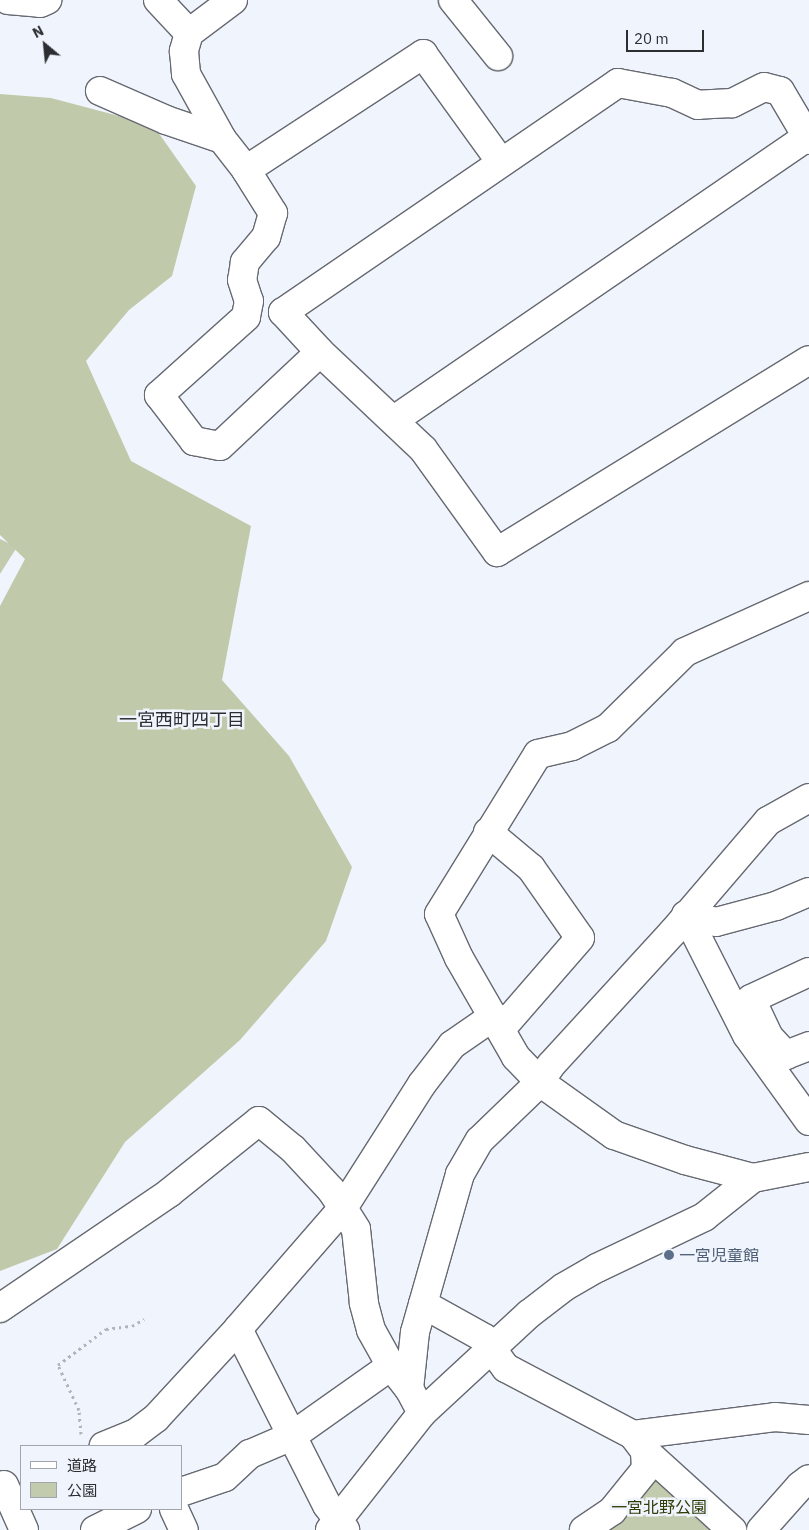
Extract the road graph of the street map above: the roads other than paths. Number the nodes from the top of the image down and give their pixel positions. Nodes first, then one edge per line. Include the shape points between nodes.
1 (8, 0) edge
2 (48, 0) edge
3 (158, 0) edge
4 (233, 0) edge
5 (452, 0) edge
6 (189, 32) junction
7 (498, 56) dead end
8 (100, 91) dead end
9 (222, 138) junction
10 (808, 138) edge
11 (501, 162) junction
12 (246, 170) junction
13 (320, 352) junction
14 (809, 360) edge
15 (394, 420) junction
16 (809, 596) edge
17 (809, 798) edge
18 (488, 832) junction
19 (809, 892) edge
20 (776, 906) junction
21 (696, 917) junction
22 (731, 941) dead end
23 (809, 972) edge
24 (751, 999) junction
25 (497, 1023) junction
26 (809, 1046) edge
27 (540, 1082) junction
28 (809, 1121) edge
29 (809, 1167) edge
30 (753, 1178) junction
31 (343, 1208) junction
32 (423, 1304) junction
33 (0, 1308) edge
34 (238, 1329) junction
35 (491, 1349) junction
36 (391, 1366) junction
37 (409, 1388) junction
38 (422, 1413) junction
39 (809, 1420) edge
40 (292, 1436) junction
41 (139, 1440) edge
42 (92, 1442) edge
43 (639, 1443) junction
44 (809, 1480) edge
45 (8, 1483) edge
46 (182, 1492) edge
47 (135, 1510) edge
48 (174, 1510) edge
49 (337, 1527) edge
50 (24, 1530) edge
51 (95, 1530) edge
52 (184, 1530) edge
53 (584, 1530) edge
54 (732, 1530) edge
55 (761, 1530) edge

1 - 2 street via 40,3
3 - 6 street
4 - 6 street
5 - 7 street
6 - 9 street via 184,51 186,74
8 - 9 street via 166,120
9 - 12 street
10 - 11 street via 780,91 764,87 732,103 698,105 672,93 618,83
10 - 15 street
11 - 12 street via 423,54
11 - 13 street via 284,312
12 - 13 street via 273,213 266,237 245,262 242,280 249,301 246,317 159,395 194,441 220,446
13 - 15 street
14 - 15 street via 497,552 423,449
16 - 18 street via 685,652 608,728 572,746 538,754
17 - 21 street via 768,821
18 - 25 street via 439,914 459,958
18 - 25 street via 531,868 580,938
19 - 20 street
20 - 21 street via 716,922
20 - 22 street via 772,918 732,936
21 - 24 street via 743,994
21 - 27 street via 551,1065
21 - 28 street via 746,1035
23 - 24 street
24 - 26 street via 769,1037 786,1055
25 - 27 street via 516,1057
25 - 31 street via 452,1045 422,1084
27 - 30 street via 614,1135 685,1160
27 - 32 street via 480,1140 460,1174
29 - 30 street
30 - 35 street via 704,1217 564,1287
31 - 33 street via 332,1190 293,1149 259,1121 169,1193
31 - 34 street
31 - 36 street via 356,1229 364,1303 372,1330
32 - 35 street via 484,1338
32 - 37 street via 415,1332
34 - 40 street
34 - 41 street
35 - 38 street
35 - 43 street via 506,1368
36 - 37 street
36 - 40 street
37 - 38 street
38 - 49 street
39 - 43 street via 775,1417
40 - 46 street via 250,1454 225,1477
40 - 49 street
41 - 42 street
43 - 53 street via 646,1469 612,1511
43 - 54 street
44 - 55 street
45 - 50 street
47 - 51 street
48 - 52 street

